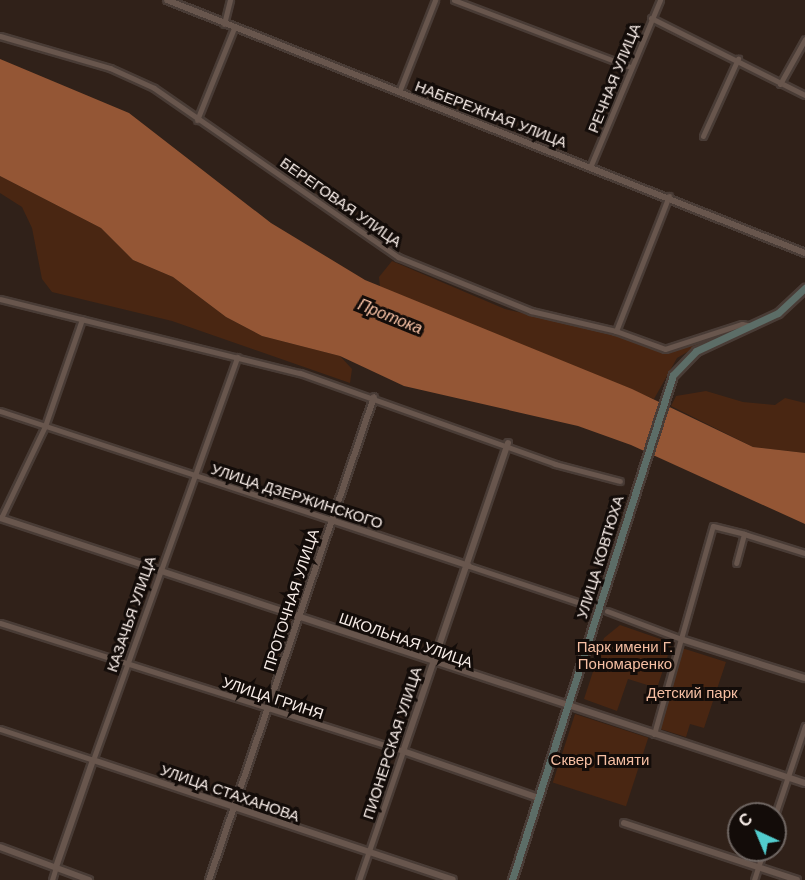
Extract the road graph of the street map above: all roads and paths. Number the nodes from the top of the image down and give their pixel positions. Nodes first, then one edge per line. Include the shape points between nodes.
1 (167, 0) edge
2 (230, 0) edge
3 (435, 0) edge
4 (454, 0) edge
5 (660, 0) edge
6 (651, 18) junction
7 (224, 24) junction
8 (234, 27) junction
9 (0, 36) edge
10 (805, 39) edge
11 (738, 60) junction
12 (630, 67) junction
13 (780, 84) junction
14 (399, 92) junction
15 (805, 95) edge
16 (197, 120) junction
17 (703, 136) dead end
18 (591, 165) junction
19 (669, 196) junction
20 (805, 253) edge
21 (805, 288) edge
22 (0, 299) edge
23 (82, 319) junction
24 (753, 326) junction
25 (616, 331) junction
26 (237, 357) junction
27 (374, 397) junction
28 (0, 411) edge
29 (45, 426) junction
30 (508, 443) junction
31 (195, 476) junction
32 (620, 481) dead end
33 (0, 519) edge
34 (331, 520) junction
35 (744, 534) junction
36 (805, 554) edge
37 (736, 562) dead end
38 (469, 566) junction
39 (157, 570) junction
40 (586, 605) dead end
41 (607, 610) dead end
42 (296, 616) junction
43 (0, 623) edge
44 (681, 639) junction
45 (432, 661) junction
46 (127, 663) junction
47 (805, 678) edge
48 (567, 705) junction
49 (269, 709) junction
50 (805, 726) edge
51 (0, 729) edge
52 (654, 734) junction
53 (403, 751) junction
54 (93, 760) junction
55 (787, 777) junction
56 (805, 783) edge
57 (539, 798) junction
58 (779, 802) edge
59 (234, 806) junction
60 (624, 823) dead end
61 (0, 847) edge
62 (368, 853) junction
63 (760, 862) edge
64 (56, 867) junction
65 (759, 867) junction
66 (52, 880) edge
67 (89, 880) edge
68 (209, 880) edge
69 (359, 880) edge
70 (453, 880) edge
71 (512, 880) edge
72 (754, 880) edge
73 (797, 880) edge

1 - 7 street, НАБЕРЕЖНАЯ УЛИЦА
2 - 7 street
3 - 14 street
4 - 12 street
5 - 6 street, РЕЧНАЯ УЛИЦА
6 - 11 street
6 - 12 street, РЕЧНАЯ УЛИЦА
7 - 8 street, НАБЕРЕЖНАЯ УЛИЦА
8 - 14 street, НАБЕРЕЖНАЯ УЛИЦА
8 - 16 street
9 - 16 street, БЕРЕГОВАЯ УЛИЦА via 126,74
10 - 13 street
11 - 13 street
11 - 17 street
12 - 18 street, РЕЧНАЯ УЛИЦА
13 - 15 street
14 - 18 street, НАБЕРЕЖНАЯ УЛИЦА
16 - 25 street, БЕРЕГОВАЯ УЛИЦА via 299,184 398,256 531,311
18 - 19 street, НАБЕРЕЖНАЯ УЛИЦА
19 - 20 street, НАБЕРЕЖНАЯ УЛИЦА
19 - 25 street
21 - 24 main road, УЛИЦА КОВТЮХА via 788,307
22 - 23 street
23 - 26 street
23 - 29 street
24 - 25 street, БЕРЕГОВАЯ УЛИЦА via 742,324 665,350
24 - 48 main road, УЛИЦА КОВТЮХА via 688,357 665,393
26 - 27 street
26 - 31 street, КАЗАЧЬЯ УЛИЦА
27 - 30 street
27 - 34 street, ПРОТОЧНАЯ УЛИЦА
28 - 29 street, УЛИЦА ДЗЕРЖИНСКОГО
29 - 31 street, УЛИЦА ДЗЕРЖИНСКОГО
29 - 33 street
30 - 32 street via 555,464
30 - 38 street, ПИОНЕРСКАЯ УЛИЦА
31 - 34 street, УЛИЦА ДЗЕРЖИНСКОГО
31 - 39 street, КАЗАЧЬЯ УЛИЦА
33 - 39 street, ШКОЛЬНАЯ УЛИЦА
34 - 38 street, УЛИЦА ДЗЕРЖИНСКОГО
34 - 42 street, ПРОТОЧНАЯ УЛИЦА
35 - 36 street
35 - 37 street
35 - 44 street via 713,526
38 - 40 street, УЛИЦА ДЗЕРЖИНСКОГО
38 - 45 street, ПИОНЕРСКАЯ УЛИЦА
39 - 42 street, ШКОЛЬНАЯ УЛИЦА
39 - 46 street, КАЗАЧЬЯ УЛИЦА
41 - 44 street
42 - 45 street, ШКОЛЬНАЯ УЛИЦА
42 - 49 street, ПРОТОЧНАЯ УЛИЦА
43 - 46 street, УЛИЦА ГРИНЯ
44 - 47 street
44 - 52 street
45 - 48 street, ШКОЛЬНАЯ УЛИЦА
45 - 53 street, ПИОНЕРСКАЯ УЛИЦА
46 - 49 street, УЛИЦА ГРИНЯ
46 - 54 street, КАЗАЧЬЯ УЛИЦА
48 - 52 street, ШКОЛЬНАЯ УЛИЦА
48 - 57 main road, УЛИЦА КОВТЮХА
49 - 53 street, УЛИЦА ГРИНЯ
49 - 59 street, ПРОТОЧНАЯ УЛИЦА
50 - 55 street
51 - 54 street, УЛИЦА СТАХАНОВА
52 - 55 street, ШКОЛЬНАЯ УЛИЦА
53 - 57 street, УЛИЦА ГРИНЯ
53 - 62 street, ПИОНЕРСКАЯ УЛИЦА
54 - 59 street, УЛИЦА СТАХАНОВА
54 - 64 street, КАЗАЧЬЯ УЛИЦА
55 - 56 street, ШКОЛЬНАЯ УЛИЦА
55 - 58 street
57 - 71 main road, УЛИЦА КОВТЮХА
59 - 62 street, УЛИЦА СТАХАНОВА
59 - 68 street, ПРОТОЧНАЯ УЛИЦА
60 - 65 street
61 - 64 street
62 - 69 street, ПИОНЕРСКАЯ УЛИЦА
62 - 70 street, УЛИЦА СТАХАНОВА
63 - 65 street
64 - 66 street, КАЗАЧЬЯ УЛИЦА
64 - 67 street
65 - 72 street
65 - 73 street

